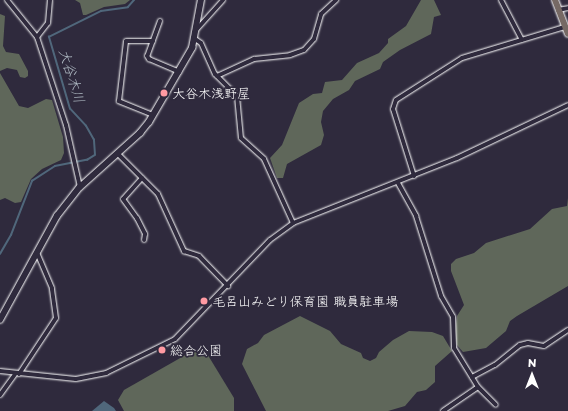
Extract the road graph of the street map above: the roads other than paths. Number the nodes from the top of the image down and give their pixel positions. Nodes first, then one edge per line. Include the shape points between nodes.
1 (7, 0) edge
2 (50, 0) edge
3 (201, 0) edge
4 (223, 0) edge
5 (336, 0) edge
6 (501, 0) edge
7 (555, 0) edge
8 (568, 8) edge
9 (558, 10) junction
10 (160, 21) dead end
11 (565, 26) junction
12 (197, 29) junction
13 (568, 34) edge
14 (37, 37) junction
15 (195, 39) junction
16 (522, 40) junction
17 (154, 41) junction
18 (178, 72) junction
19 (217, 76) junction
20 (568, 105) edge
21 (153, 115) junction
22 (118, 153) junction
23 (414, 176) junction
24 (142, 178) junction
25 (398, 183) junction
26 (80, 187) junction
27 (294, 223) junction
28 (144, 240) dead end
29 (36, 252) junction
30 (228, 286) junction
31 (0, 320) edge
32 (568, 330) edge
33 (0, 371) edge
34 (17, 373) junction
35 (472, 377) junction
36 (478, 387) junction
37 (0, 394) edge
38 (496, 405) dead end
39 (444, 411) edge

1 - 14 street
2 - 14 street via 48,23
3 - 12 main road
4 - 12 street
5 - 19 street via 321,14 314,39 304,50 290,55 254,59
6 - 16 street
7 - 9 main road
8 - 9 street
9 - 11 main road
10 - 17 street
11 - 13 main road
11 - 16 street
12 - 15 main road
14 - 26 street via 66,124
15 - 18 main road via 188,58
15 - 19 street via 201,43
16 - 23 street via 462,58 401,97 393,105
17 - 18 street via 147,56 149,59
17 - 21 street via 126,41 119,101
18 - 21 main road
19 - 27 street via 238,96 241,138 264,159
20 - 23 street
21 - 22 main road via 140,133
22 - 24 street
22 - 26 main road
23 - 25 street
24 - 28 street via 123,199 137,218 145,234
24 - 30 street via 161,199 184,251 199,256
25 - 27 street
25 - 35 street via 416,216 439,291 453,317 454,348
26 - 29 main road via 57,216
27 - 30 street via 270,240
29 - 31 main road
29 - 34 street via 52,288 56,318
30 - 34 street via 175,339 106,373 76,379
32 - 35 street via 544,346 528,343 520,345 495,365
33 - 34 street
34 - 37 street
35 - 36 street
36 - 38 street
36 - 39 street

